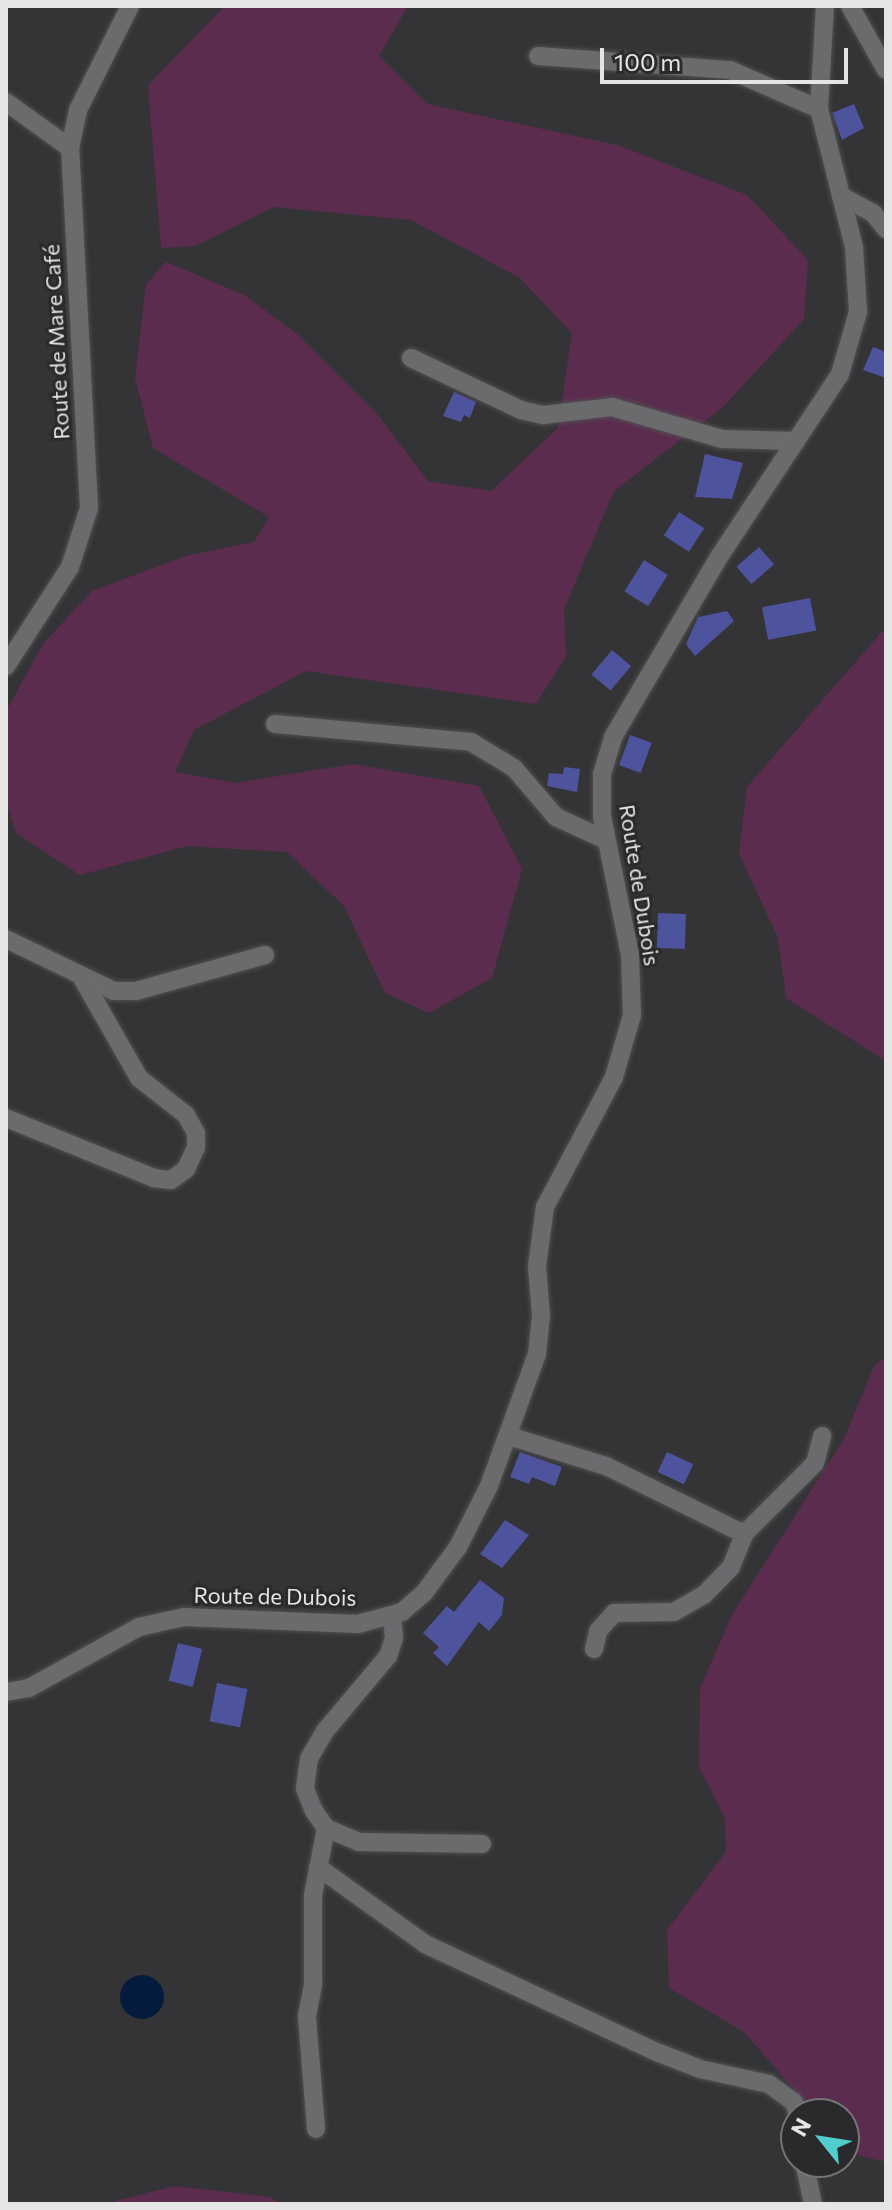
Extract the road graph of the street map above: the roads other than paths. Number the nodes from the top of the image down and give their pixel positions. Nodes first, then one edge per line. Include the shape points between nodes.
1 (130, 6) edge
2 (825, 6) edge
3 (850, 6) edge
4 (538, 56) dead end
5 (886, 70) edge
6 (6, 102) edge
7 (819, 109) junction
8 (70, 148) junction
9 (841, 196) junction
10 (886, 229) edge
11 (411, 358) dead end
12 (796, 441) junction
13 (6, 666) edge
14 (275, 724) dead end
15 (606, 840) junction
16 (6, 939) edge
17 (265, 955) dead end
18 (83, 980) junction
19 (6, 1118) edge
20 (509, 1436) junction
21 (822, 1436) dead end
22 (744, 1534) junction
23 (392, 1615) junction
24 (594, 1649) dead end
25 (6, 1692) edge
26 (326, 1828) junction
27 (482, 1844) dead end
28 (318, 1867) junction
29 (788, 2098) edge
30 (316, 2129) dead end
31 (807, 2178) edge
32 (813, 2204) edge

1 - 8 street, Route de Mare Café via 78,110
2 - 7 street, Route de Dubois
3 - 5 street
4 - 7 street via 730,70
6 - 8 street
7 - 9 street, Route de Dubois
8 - 13 street, Route de Mare Café via 89,508 70,567
9 - 10 street via 873,213
9 - 12 street, Route de Dubois via 854,247 858,312 840,374
11 - 12 street via 521,410 543,415 612,407 722,439
12 - 15 street, Route de Dubois via 613,737 602,774
14 - 15 street via 471,742 508,762 556,817
15 - 20 street, Route de Dubois via 630,955 632,1015 614,1077 545,1207 537,1266 537,1354
16 - 18 street
17 - 18 street via 136,991 114,991
18 - 19 street via 139,1078 186,1115 196,1133 196,1148 186,1169 171,1180 154,1178
20 - 22 street via 606,1466
20 - 23 street, Route de Dubois via 458,1547 424,1593
21 - 22 street via 815,1463
22 - 24 street via 731,1567 704,1595 674,1612 614,1613 598,1631
23 - 25 street, Route de Dubois via 325,1625 184,1617 139,1627 29,1688
23 - 26 street via 394,1638 388,1656 325,1731 309,1759 305,1789
26 - 27 street via 359,1842
26 - 28 street
28 - 29 street via 425,1944 659,2053 700,2069 769,2084
28 - 30 street via 306,2044 315,2085
31 - 32 street

